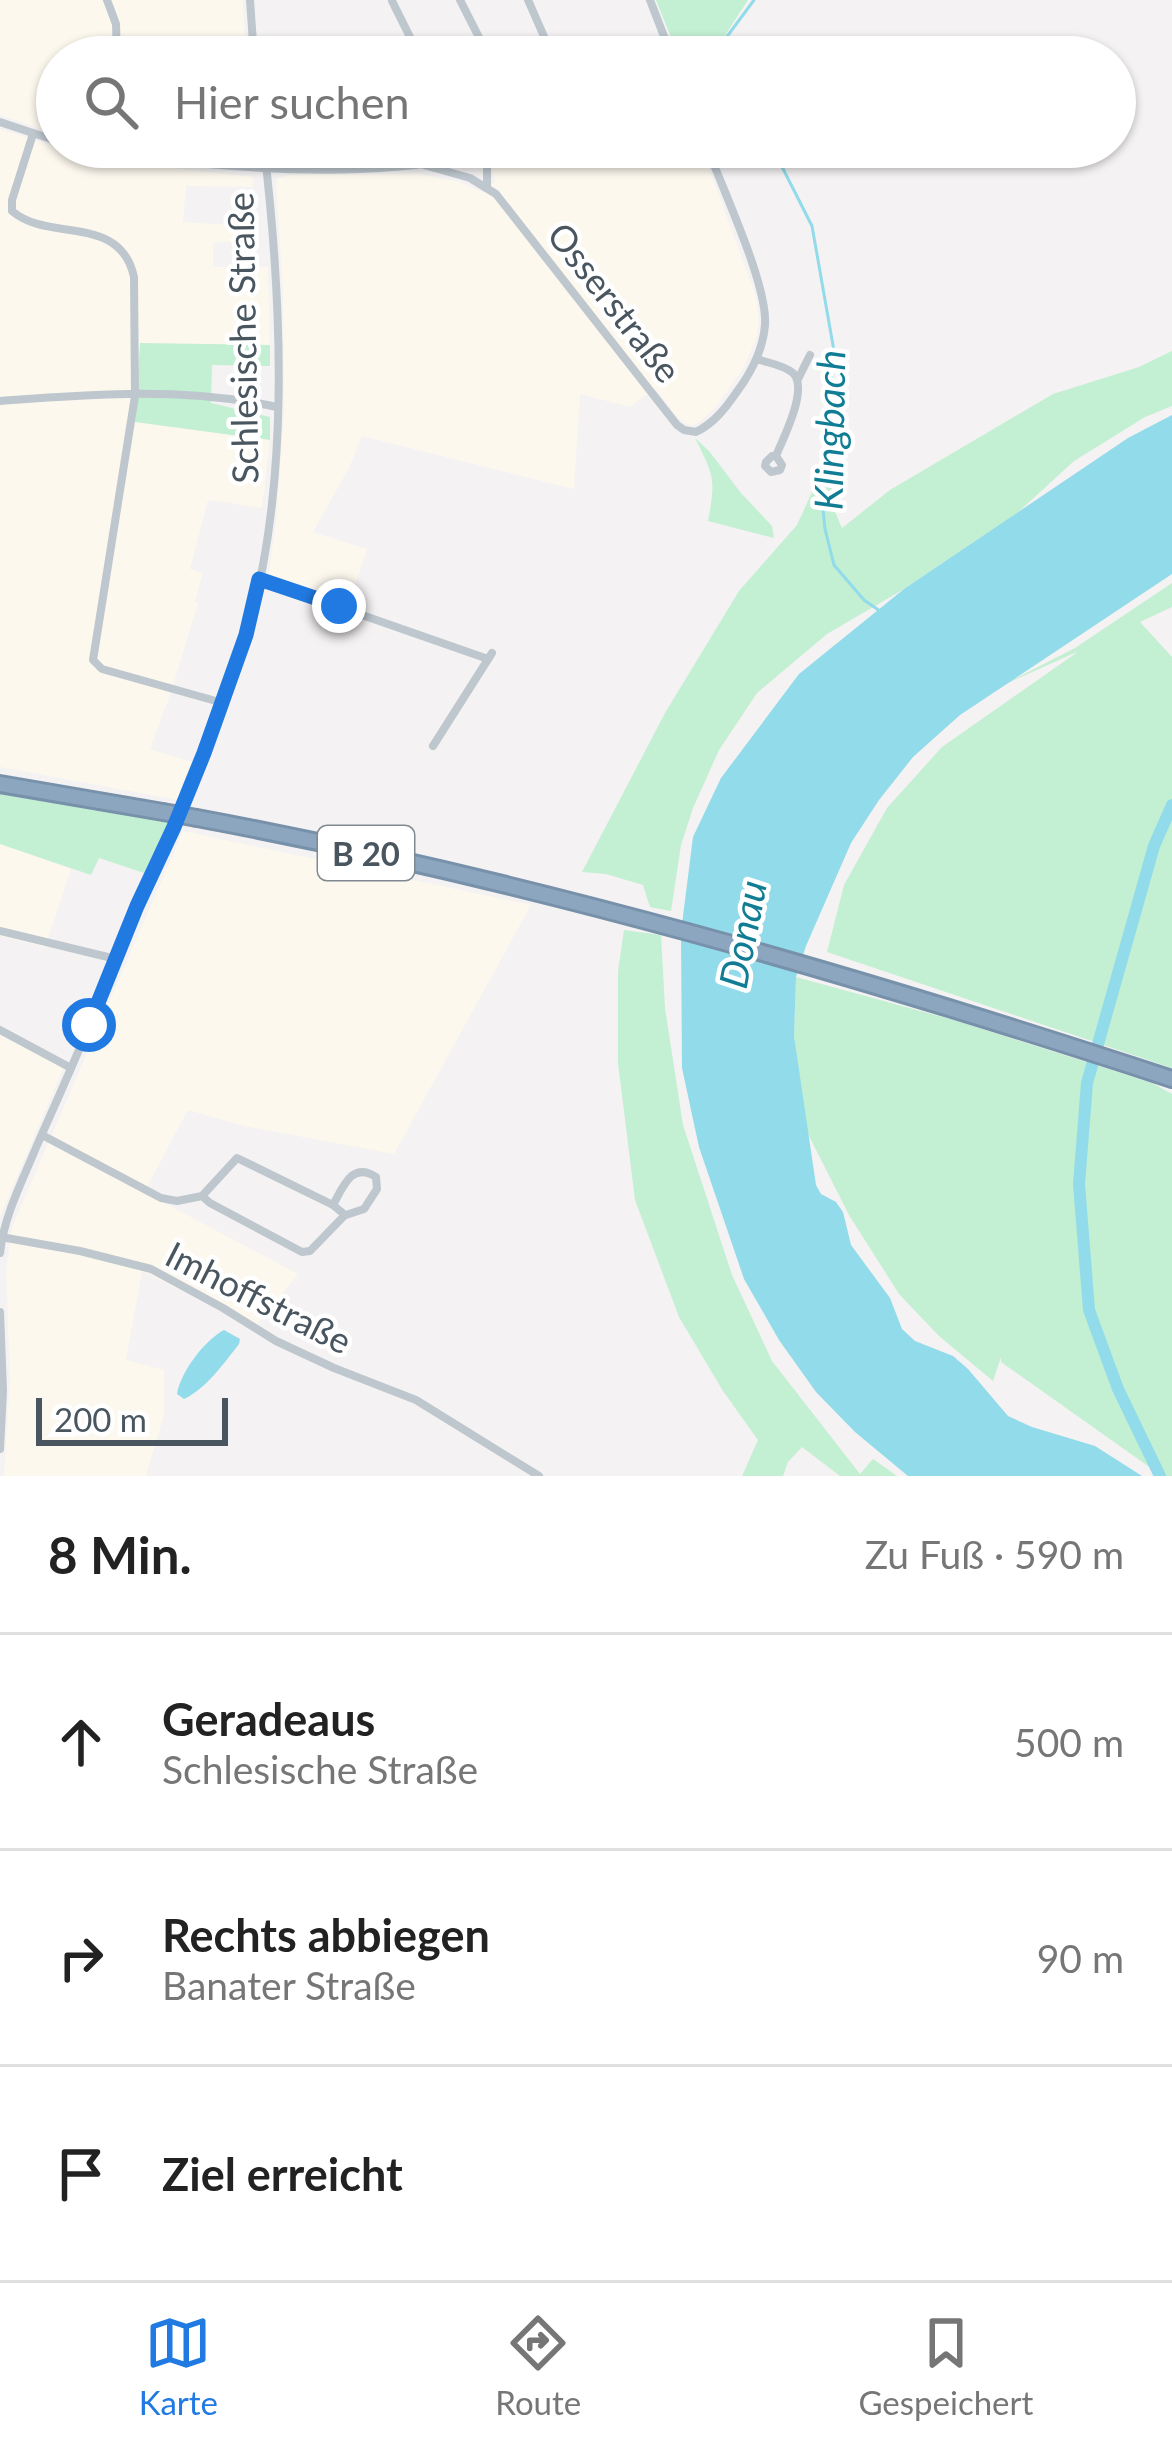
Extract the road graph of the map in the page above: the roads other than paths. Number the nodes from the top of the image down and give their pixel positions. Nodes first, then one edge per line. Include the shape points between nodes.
1 (107, 0) edge
2 (250, 0) edge
3 (460, 0) edge
4 (528, 0) edge
5 (650, 0) edge
6 (392, 1) edge
7 (117, 36) edge
8 (253, 36) edge
9 (409, 36) edge
10 (478, 36) edge
11 (544, 36) edge
12 (664, 36) edge
13 (0, 122) edge
14 (33, 134) junction
15 (36, 135) edge
16 (259, 168) edge
17 (394, 168) edge
18 (435, 168) edge
19 (487, 168) edge
20 (714, 168) edge
21 (267, 169) junction
22 (488, 188) junction
23 (810, 355) dead end
24 (757, 359) junction
25 (797, 379) junction
26 (135, 392) junction
27 (0, 401) edge
28 (278, 407) junction
29 (776, 457) dead end
30 (259, 579) junction
31 (223, 703) junction
32 (433, 746) dead end
33 (0, 784) edge
34 (0, 931) edge
35 (116, 959) junction
36 (0, 1030) edge
37 (71, 1068) junction
38 (1172, 1079) edge
39 (42, 1135) junction
40 (202, 1196) junction
41 (333, 1205) junction
42 (346, 1215) junction
43 (1, 1237) edge
44 (0, 1253) edge
45 (0, 1312) edge
46 (0, 1449) edge
47 (539, 1476) edge

1 - 7 street
2 - 8 street
3 - 10 street
4 - 11 street
5 - 12 street
6 - 9 street
13 - 14 street
14 - 15 street
14 - 26 street via 12,211 106,238 125,253 134,277
16 - 21 street
17 - 21 street
18 - 22 street, Osserstraße
19 - 22 street
20 - 24 street via 763,299
21 - 28 street, Schlesische Straße
22 - 24 street, Osserstraße via 677,425 691,432 706,427
23 - 25 street
24 - 25 street
25 - 29 street
26 - 27 street
26 - 28 street
26 - 31 street via 93,660
28 - 30 street, Schlesische Straße
30 - 31 street, Schlesische Straße
30 - 32 street via 490,656
31 - 35 street, Schlesische Straße
33 - 38 highway, B 20, bridge via 197,818 625,914
34 - 35 street
35 - 37 street, Schlesische Straße
36 - 37 street
37 - 39 street, Schlesische Straße
39 - 40 street via 161,1198
39 - 43 street, Schlesische Straße
40 - 41 street via 238,1158
40 - 42 street via 306,1253
41 - 42 street
41 - 42 street via 349,1176 376,1178 364,1209
43 - 44 street, Schlesische Straße
43 - 47 street, Imhoffstraße via 151,1269 276,1341 416,1400
45 - 46 street

